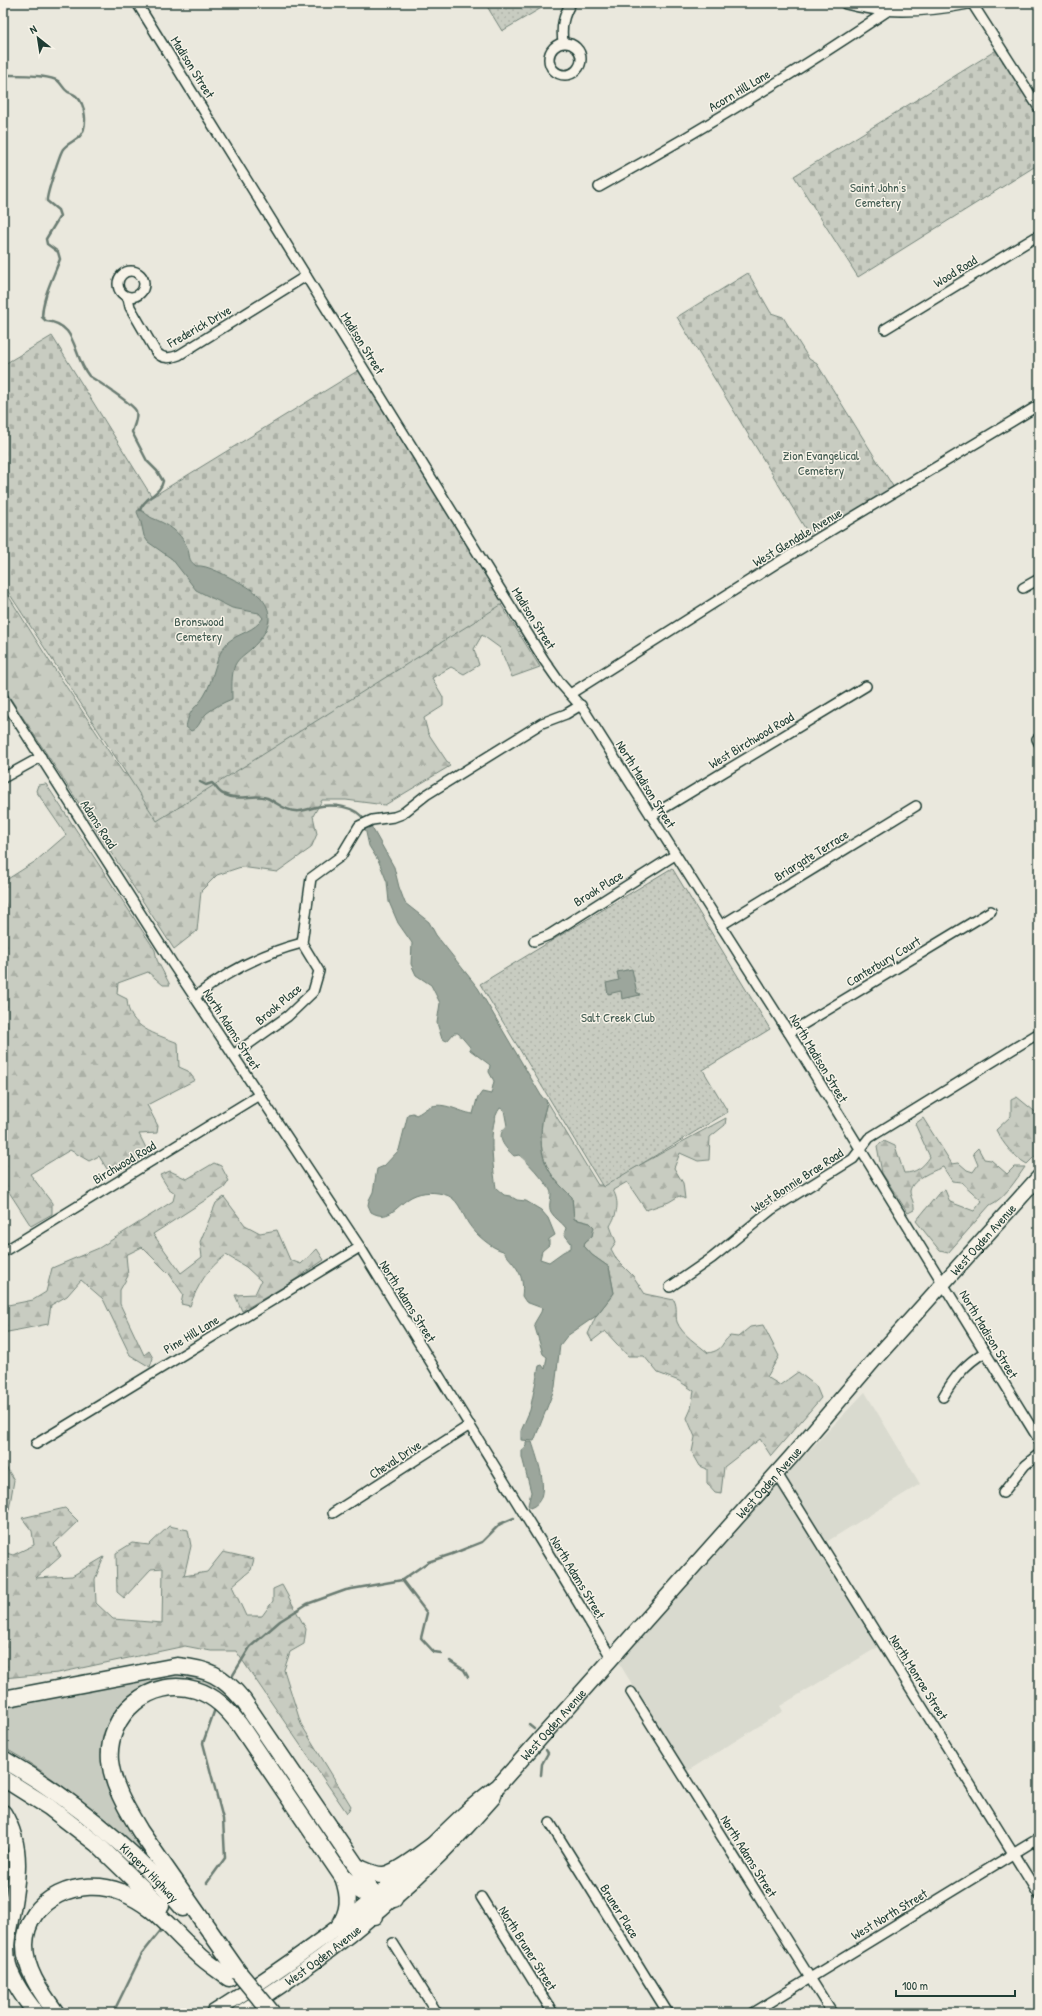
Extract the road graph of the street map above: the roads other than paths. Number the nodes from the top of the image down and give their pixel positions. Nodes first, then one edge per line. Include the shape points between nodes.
1 (137, 3) edge
2 (571, 3) edge
3 (846, 3) edge
4 (968, 3) edge
5 (972, 3) edge
6 (889, 10) junction
7 (562, 42) dead end
8 (1039, 108) edge
9 (599, 187) dead end
10 (1039, 234) edge
11 (306, 276) junction
12 (128, 298) dead end
13 (885, 329) dead end
14 (1039, 405) edge
15 (1039, 579) edge
16 (1023, 588) dead end
17 (866, 686) dead end
18 (570, 694) junction
19 (3, 698) edge
20 (581, 705) junction
21 (41, 757) junction
22 (3, 778) edge
23 (916, 806) dead end
24 (651, 816) junction
25 (675, 855) junction
26 (991, 911) dead end
27 (720, 926) junction
28 (534, 941) dead end
29 (302, 942) junction
30 (172, 964) joint
31 (196, 996) junction
32 (789, 1033) junction
33 (1039, 1033) edge
34 (234, 1055) junction
35 (259, 1095) junction
36 (860, 1151) junction
37 (1039, 1177) edge
38 (360, 1247) junction
39 (3, 1252) edge
40 (944, 1284) junction
41 (670, 1287) dead end
42 (985, 1352) junction
43 (943, 1397) dead end
44 (470, 1425) junction
45 (1039, 1440) edge
46 (36, 1444) dead end
47 (1039, 1454) edge
48 (776, 1472) junction
49 (1003, 1493) dead end
50 (333, 1513) dead end
51 (612, 1659) junction
52 (631, 1692) dead end
53 (3, 1700) edge
54 (3, 1759) edge
55 (3, 1778) edge
56 (498, 1786) junction
57 (3, 1813) edge
58 (550, 1823) dead end
59 (1039, 1838) edge
60 (432, 1846) junction
61 (1014, 1854) junction
62 (357, 1867) junction
63 (342, 1876) junction
64 (1039, 1895) edge
65 (481, 1897) dead end
66 (374, 1898) junction
67 (394, 1899) junction
68 (375, 1916) junction
69 (338, 1928) junction
70 (392, 1943) dead end
71 (234, 1975) junction
72 (810, 1978) junction
73 (36, 2013) edge
74 (56, 2013) edge
75 (213, 2013) edge
76 (240, 2013) edge
77 (258, 2013) edge
78 (272, 2013) edge
79 (437, 2013) edge
80 (553, 2013) edge
81 (668, 2013) edge
82 (753, 2013) edge
83 (832, 2013) edge

1 - 11 street, Madison Street
2 - 7 street via 564,17
3 - 6 street via 869,9
4 - 6 street via 932,9
5 - 8 street
6 - 9 street, Acorn Hill Lane via 829,50 672,146
10 - 13 street, Wood Road
11 - 12 street, Frederick Drive via 179,355 168,358 156,352 130,307
11 - 18 street, Madison Street via 544,660
14 - 18 street, West Glendale Avenue via 777,563
15 - 16 street
17 - 24 street, West Birchwood Road
18 - 20 street, North Madison Street
19 - 21 street, Adams Road
20 - 24 street, North Madison Street
20 - 29 street via 542,723 426,795 402,814 372,820 359,826 341,856 311,878
21 - 22 street
21 - 30 street, Adams Road
23 - 27 street, Briargate Terrace
24 - 25 street, North Madison Street
25 - 27 street, North Madison Street
25 - 28 street, Brook Place via 549,935
26 - 32 street, Canterbury Court
27 - 32 street, North Madison Street
29 - 31 street via 274,950 228,973
29 - 34 street, Brook Place via 319,972 312,992 288,1016
30 - 31 street, North Adams Street
31 - 34 street, North Adams Street
32 - 36 street, North Madison Street
33 - 36 street, West Bonnie Brae Road via 869,1138
34 - 35 street, North Adams Street
35 - 38 street, North Adams Street
35 - 39 street, Birchwood Road
36 - 40 street, North Madison Street
36 - 41 street, West Bonnie Brae Road via 853,1159 771,1210 712,1258
37 - 40 main road, West Ogden Avenue
38 - 44 street, North Adams Street
38 - 46 street, Pine Hill Lane
40 - 42 street, North Madison Street
40 - 48 main road, West Ogden Avenue
42 - 43 street via 964,1367
42 - 45 street, North Madison Street
44 - 50 street, Cheval Drive
44 - 51 street, North Adams Street
47 - 49 street via 1026,1465
48 - 51 main road, West Ogden Avenue
48 - 61 street, North Monroe Street
51 - 56 main road, West Ogden Avenue
52 - 72 street, North Adams Street
53 - 62 highway via 177,1666 213,1673 229,1684 242,1700
54 - 71 highway, Kingery Highway via 53,1790 88,1816 142,1864 164,1885
55 - 71 highway, Kingery Highway via 49,1807 97,1844
56 - 60 main road, West Ogden Avenue via 480,1799
56 - 67 main road, West Ogden Avenue via 493,1798 462,1835
57 - 73 highway via 13,1834 18,1856 18,1876 6,1940 8,1965 18,1988
58 - 81 street, Bruner Place
59 - 61 street, West North Street
60 - 62 highway via 398,1869 384,1875
60 - 66 main road, West Ogden Avenue
61 - 64 street, North Monroe Street
61 - 72 street, West North Street
62 - 66 highway
63 - 66 highway via 360,1893
63 - 69 highway via 348,1893 348,1906 344,1920
63 - 71 highway via 227,1709 213,1698 182,1687 153,1691 129,1706 118,1723 111,1743 112,1772 121,1799
65 - 80 street, North Bruner Street
66 - 67 highway
66 - 68 highway
66 - 69 main road, West Ogden Avenue
67 - 68 main road, West Ogden Avenue
68 - 76 main road, West Ogden Avenue
69 - 75 main road, West Ogden Avenue
70 - 79 street
71 - 74 highway via 198,1954 158,1914 138,1900 119,1891 99,1886 82,1886 50,1898 38,1910 27,1934 25,1946 31,1971
71 - 77 highway, Kingery Highway
71 - 78 highway, Kingery Highway, bridge
72 - 82 street, West North Street
72 - 83 street, North Adams Street

